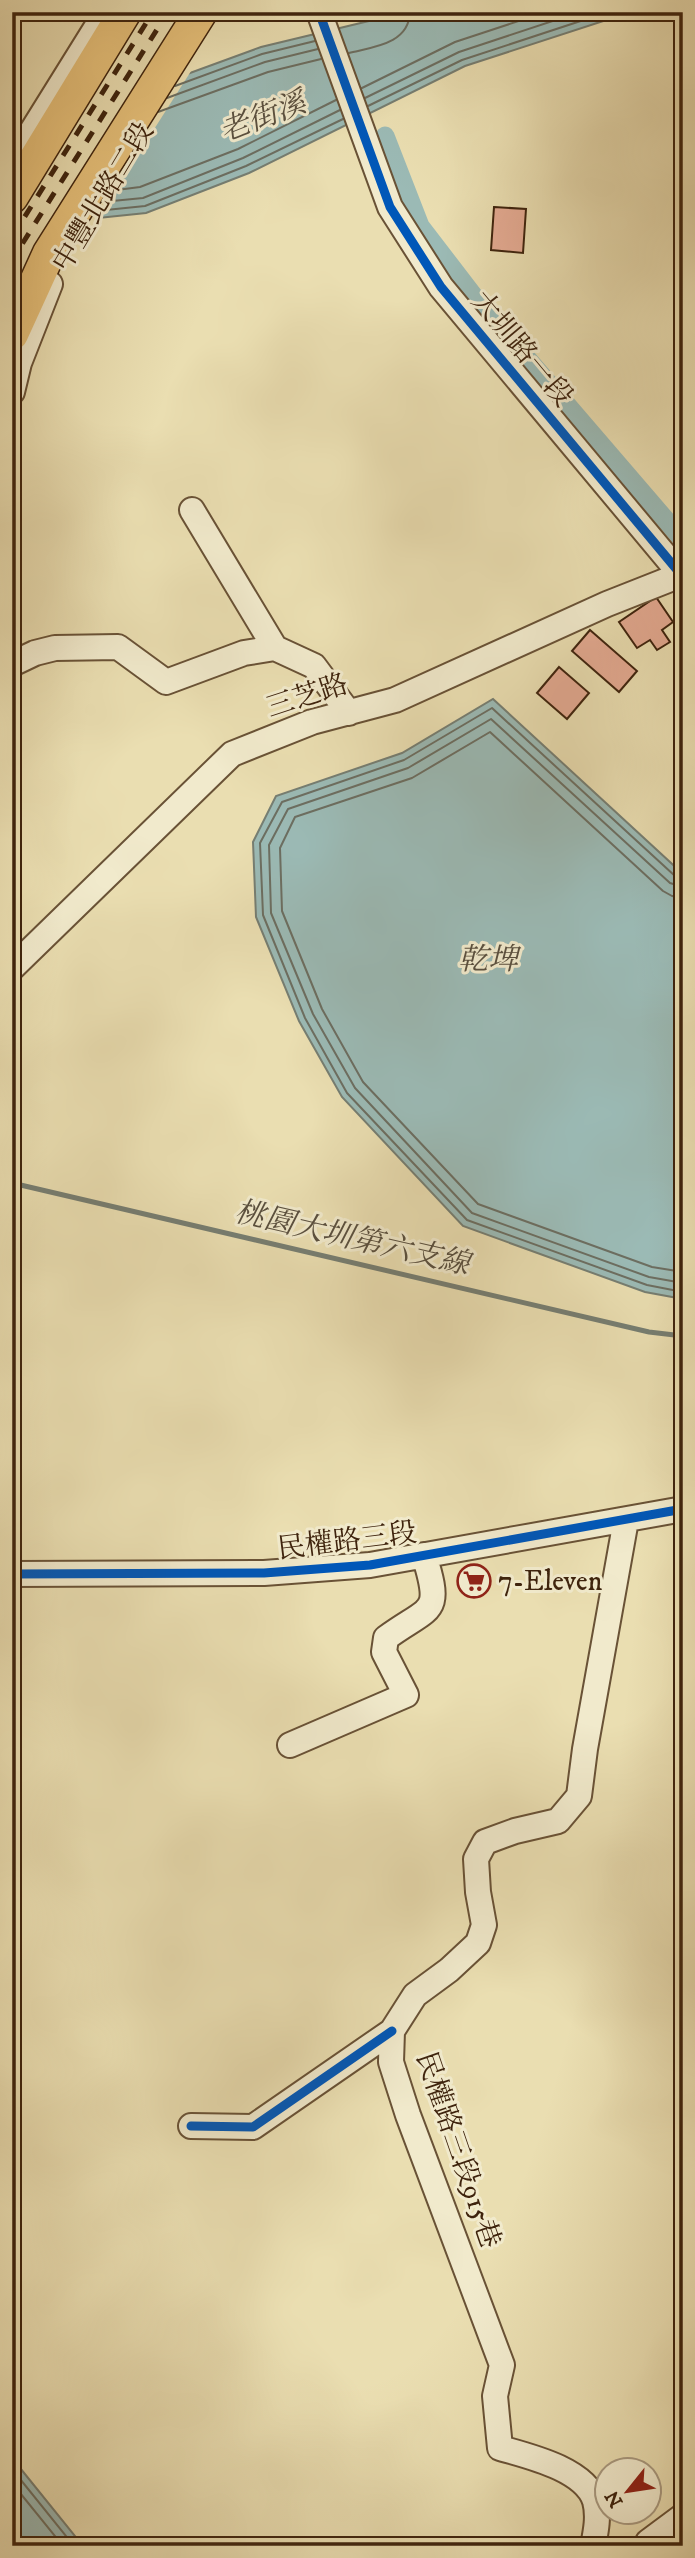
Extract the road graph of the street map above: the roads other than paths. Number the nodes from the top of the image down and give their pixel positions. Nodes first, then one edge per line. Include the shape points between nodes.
1 (106, 12) edge
2 (125, 12) edge
3 (201, 12) edge
4 (218, 12) edge
5 (318, 12) edge
6 (12, 163) edge
7 (12, 197) edge
8 (59, 250) junction
9 (12, 334) edge
10 (12, 392) edge
11 (192, 510) dead end
12 (682, 575) edge
13 (275, 648) junction
14 (12, 664) edge
15 (349, 713) junction
16 (12, 968) edge
17 (683, 1509) edge
18 (626, 1520) junction
19 (424, 1555) junction
20 (12, 1574) edge
21 (290, 1745) dead end
22 (392, 2031) junction
23 (191, 2126) dead end
24 (683, 2516) edge
25 (593, 2546) edge
26 (647, 2546) edge

1 - 6 street
2 - 7 main road
3 - 8 main road, 中豐北路二段
4 - 8 street, 中豐北路二段
5 - 12 street, 大圳路一段 via 390,207 441,288
8 - 9 main road, 中豐北路二段
8 - 10 street, 中豐北路二段
11 - 13 street
12 - 15 street, 三芝路 via 395,700
13 - 14 street via 244,653 166,682 118,647 55,648
13 - 15 street via 314,666
15 - 16 street, 三芝路 via 312,722 232,754
17 - 18 street, 民權路三段
18 - 19 street, 民權路三段
18 - 22 street, 民權路三段915巷 via 579,1796 558,1821 485,1842 476,1859 484,1925 478,1943 415,1995
19 - 20 street, 民權路三段 via 370,1565 264,1573
19 - 21 street via 433,1600 428,1610 386,1638 384,1652 406,1695
22 - 23 street via 253,2127
22 - 25 street, 民權路三段915巷 via 391,2062 401,2094 502,2365 495,2396 500,2448 560,2466 584,2486 595,2499 598,2524
24 - 26 street

